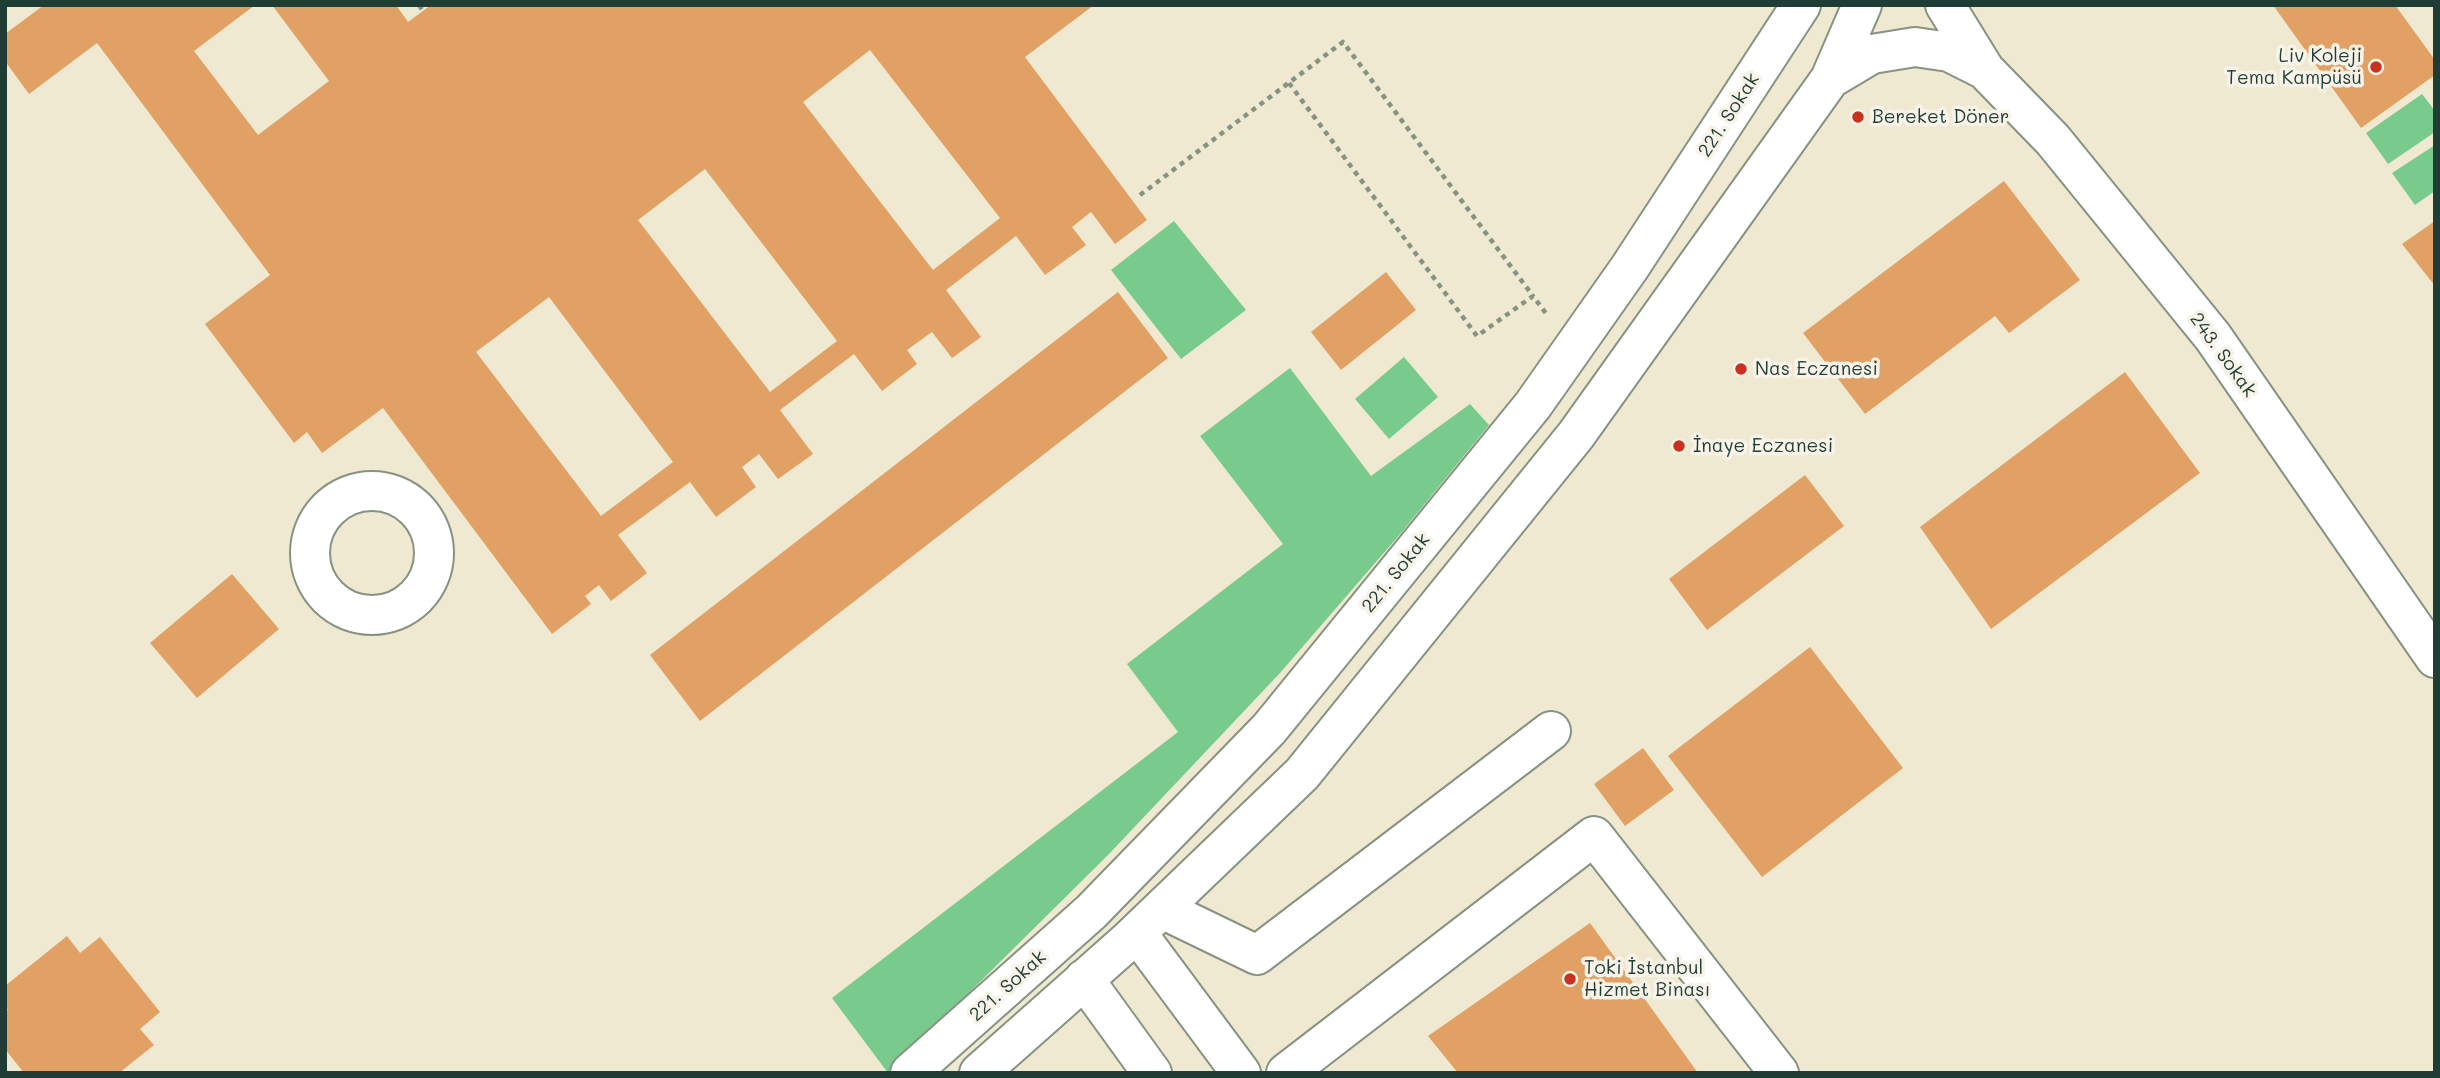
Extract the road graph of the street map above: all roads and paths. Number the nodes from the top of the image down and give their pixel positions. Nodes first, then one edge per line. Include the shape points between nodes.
1 (1801, 5) edge
2 (1862, 5) edge
3 (1945, 5) edge
4 (1986, 70) junction
5 (1830, 79) junction
6 (1289, 83) junction
7 (1140, 195) dead end
8 (1533, 296) junction
9 (1573, 350) junction
10 (2435, 658) edge
11 (1551, 731) dead end
12 (1149, 921) junction
13 (1084, 979) junction
14 (911, 1073) edge
15 (979, 1073) edge
16 (1152, 1073) edge
17 (1241, 1073) edge
18 (1286, 1073) edge
19 (1779, 1073) edge

1 - 9 street, 221. Sokak
2 - 5 street
3 - 4 street, 243. Sokak
4 - 5 street, 243. Sokak via 1949,52 1914,47 1872,54
4 - 10 street, 243. Sokak via 2053,140 2213,338
5 - 12 street via 1576,435 1303,774
6 - 7 path
6 - 8 path via 1477,336
6 - 8 path via 1343,41
8 - 9 path
9 - 14 street, 221. Sokak via 1269,729 1091,912
11 - 12 street via 1257,955
12 - 13 street
12 - 17 street
13 - 15 street
13 - 16 street
18 - 19 street via 1594,836

